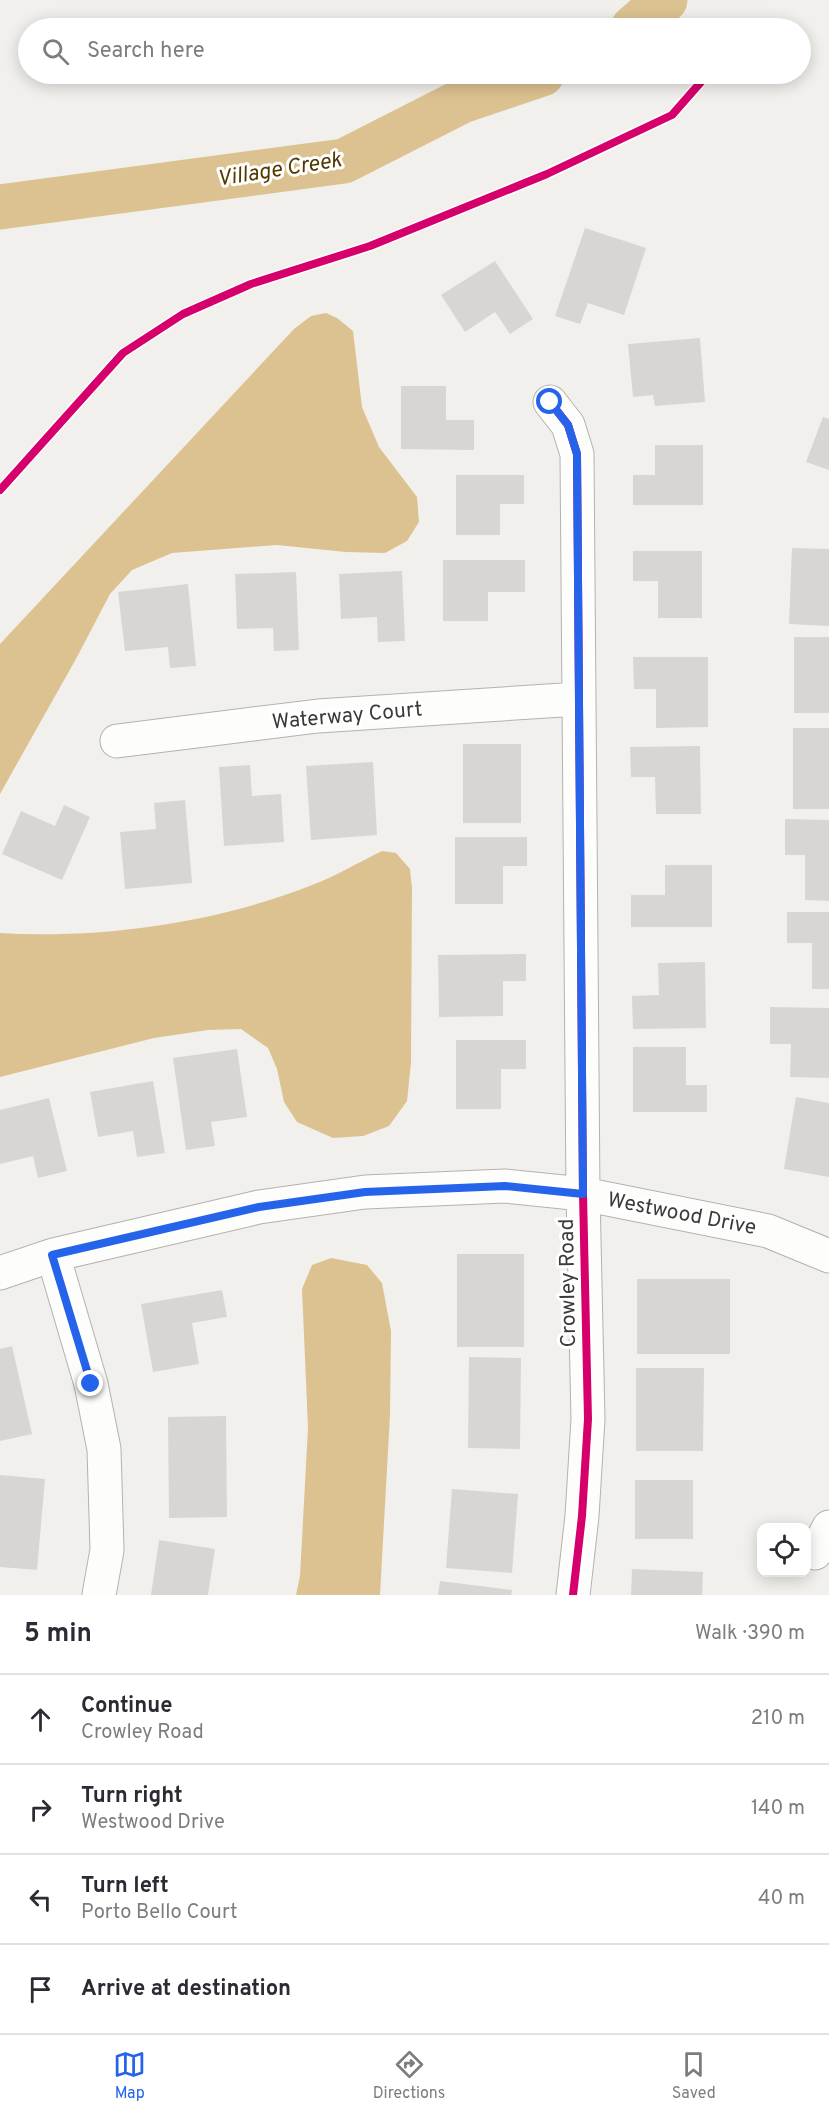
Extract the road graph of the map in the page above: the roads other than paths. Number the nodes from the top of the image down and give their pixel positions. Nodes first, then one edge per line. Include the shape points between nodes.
1 (550, 402) dead end
2 (578, 699) junction
3 (117, 741) dead end
4 (583, 1194) junction
5 (52, 1255) junction
6 (829, 1256) edge
7 (0, 1273) edge
8 (99, 1595) edge
9 (573, 1595) edge

1 - 2 street, Crowley Road via 568,425 577,454
2 - 3 street, Waterway Court via 318,716
2 - 4 street, Crowley Road
4 - 5 street, Westwood Drive via 505,1186 365,1192 259,1207
4 - 6 street, Westwood Drive via 768,1231
4 - 9 street, Crowley Road via 588,1419
5 - 7 street, Westwood Drive
5 - 8 street via 91,1384 104,1449 107,1550

